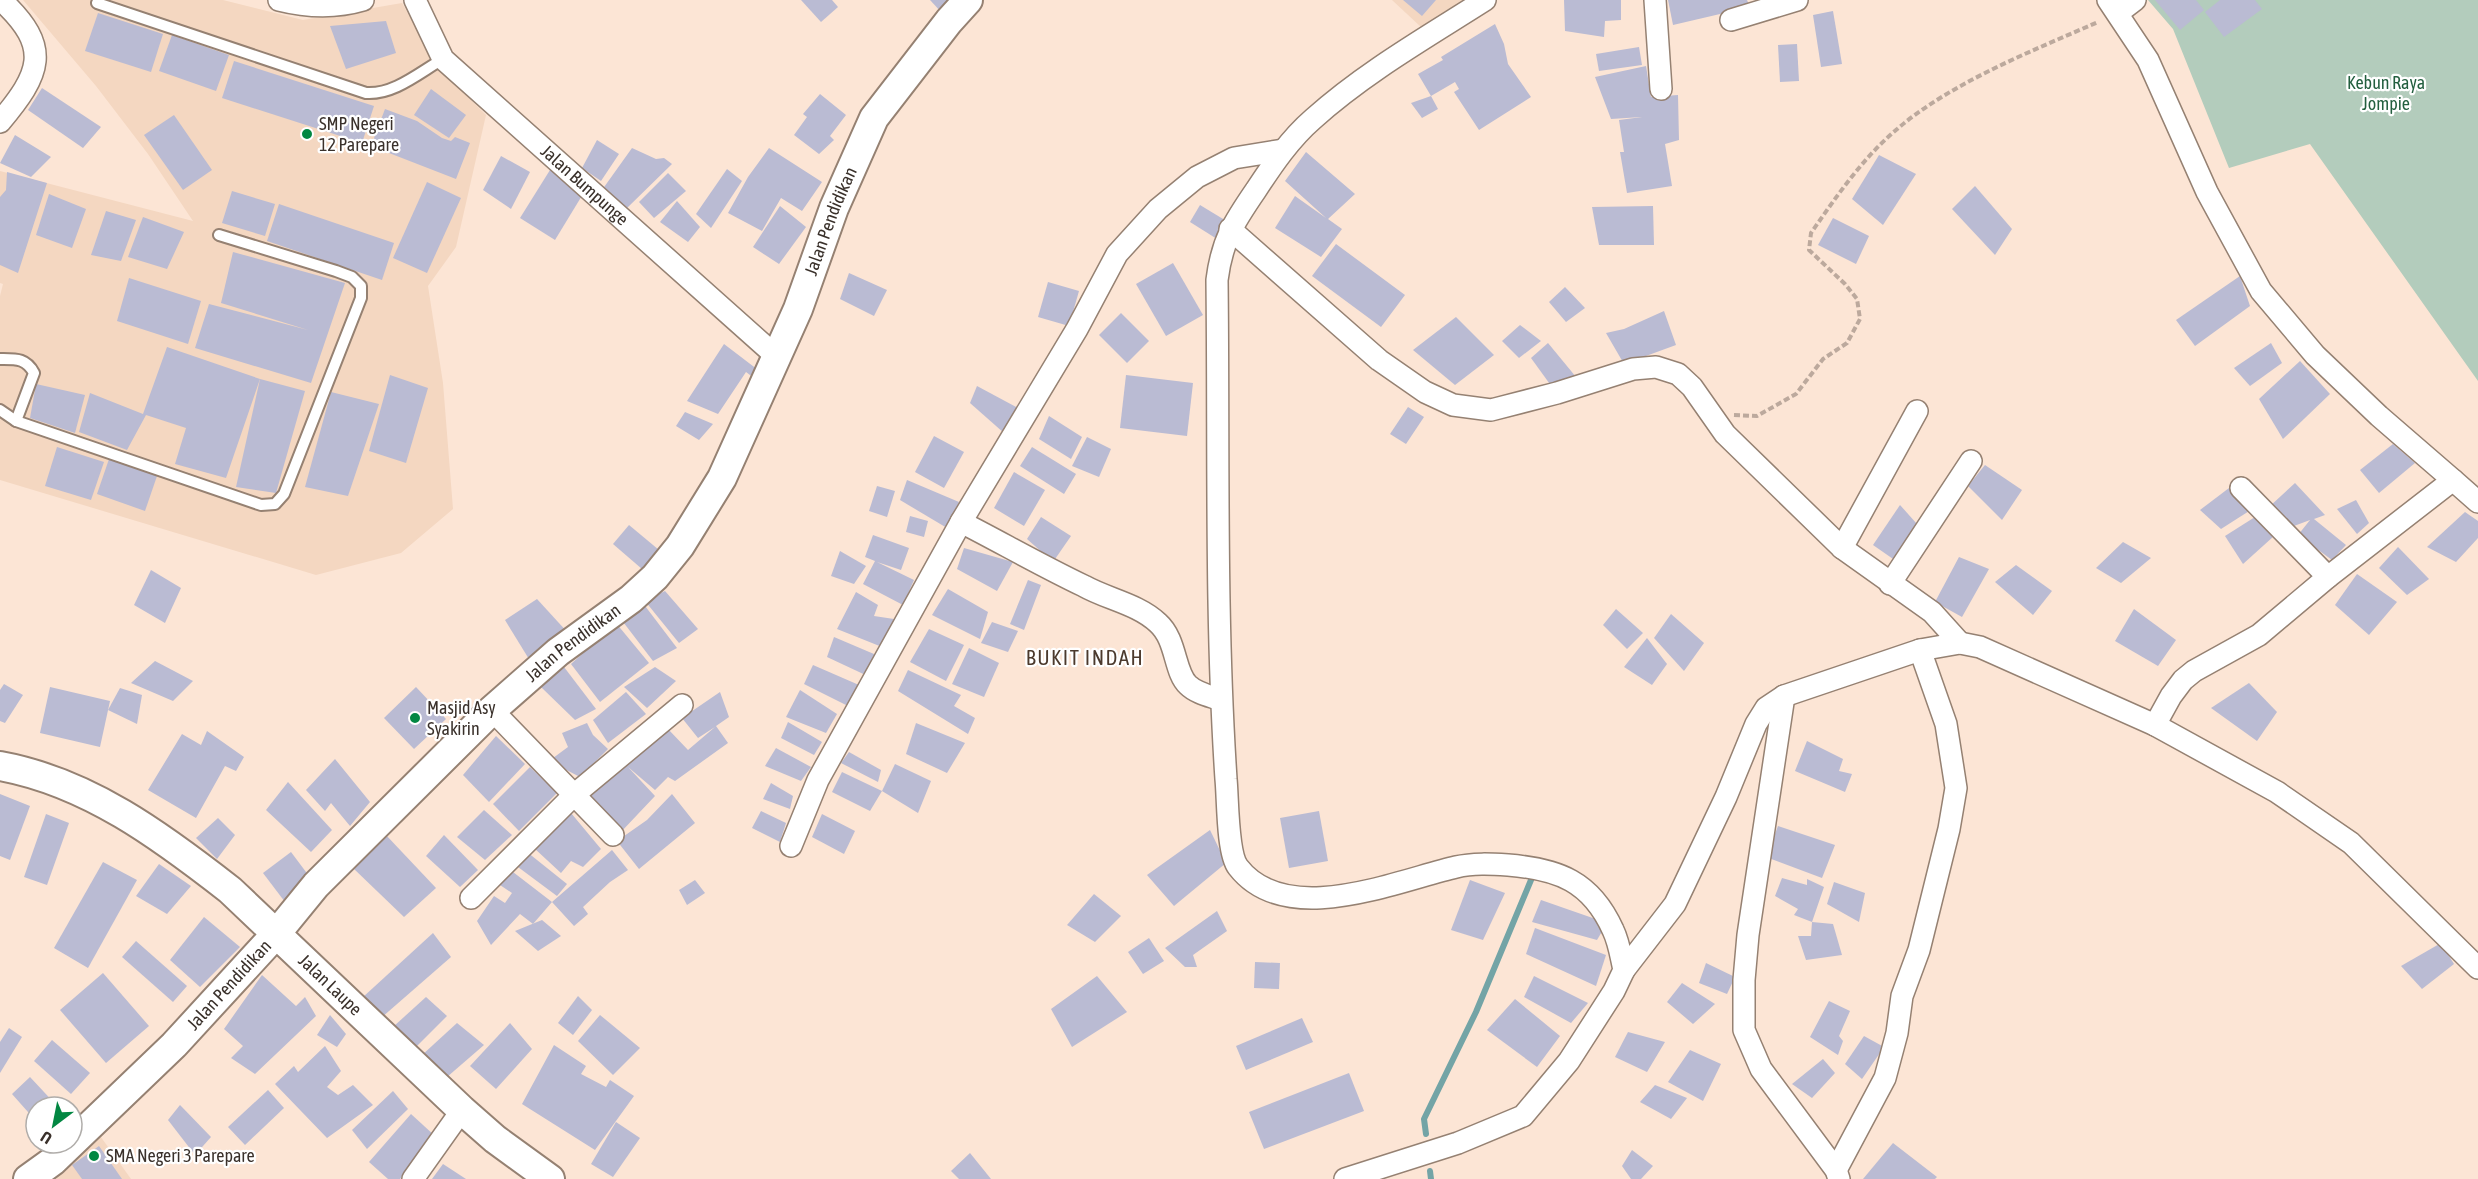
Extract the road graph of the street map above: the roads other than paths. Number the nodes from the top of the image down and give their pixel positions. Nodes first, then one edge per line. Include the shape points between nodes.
1 (0, 0) edge
2 (279, 0) edge
3 (363, 0) edge
4 (415, 0) edge
5 (969, 0) edge
6 (1485, 0) edge
7 (1655, 0) edge
8 (1797, 0) edge
9 (2135, 0) edge
10 (97, 3) dead end
11 (2113, 7) edge
12 (1731, 20) dead end
13 (443, 59) junction
14 (1662, 89) dead end
15 (0, 122) edge
16 (1283, 150) junction
17 (1230, 229) junction
18 (219, 235) dead end
19 (776, 356) junction
20 (0, 359) edge
21 (1917, 411) dead end
22 (6, 416) edge
23 (1971, 461) dead end
24 (2453, 480) junction
25 (2241, 488) dead end
26 (2478, 502) edge
27 (961, 522) junction
28 (1842, 548) junction
29 (2328, 577) junction
30 (1890, 584) junction
31 (1960, 643) junction
32 (1920, 650) junction
33 (1784, 696) junction
34 (1221, 700) junction
35 (682, 705) dead end
36 (492, 710) junction
37 (2155, 725) junction
38 (1, 765) edge
39 (575, 794) junction
40 (613, 836) dead end
41 (791, 846) dead end
42 (471, 898) dead end
43 (276, 934) junction
44 (2478, 968) edge
45 (1624, 970) junction
46 (462, 1110) junction
47 (1837, 1174) edge
48 (28, 1179) edge
49 (413, 1179) edge
50 (550, 1179) edge
51 (1345, 1179) edge

1 - 15 street via 17,15 29,34 36,57 33,76 24,94
2 - 3 street via 316,6
4 - 13 street, Jalan Bumpunge
5 - 19 street, Jalan Pendidikan via 874,118
6 - 16 street via 1368,76 1312,119
7 - 14 street
8 - 12 street
9 - 11 street
10 - 13 lane via 366,93 379,94
11 - 24 street via 2148,60 2207,192 2261,291 2314,355
13 - 19 street, Jalan Bumpunge
16 - 17 street
16 - 27 street via 1234,158 1197,177 1158,209 1117,255
17 - 28 street via 1379,360 1425,392 1453,405 1491,410 1634,369 1656,367 1678,374 1692,387 1725,434
17 - 34 street via 1217,280
18 - 22 lane via 336,271 352,277 361,286 361,298 284,494 275,504 261,505
19 - 36 street, Jalan Pendidikan via 722,478 680,546 655,577 631,598 558,652
20 - 22 lane via 19,358 30,364 34,373
21 - 28 street
23 - 30 street
24 - 26 street
24 - 29 street
25 - 29 street
27 - 34 street via 1158,623 1173,646 1182,678 1196,690
27 - 41 street via 818,780
28 - 30 street
29 - 37 street via 2259,635 2183,680
30 - 31 street via 1932,612
31 - 32 street
31 - 37 street via 1980,646
32 - 33 street
32 - 47 street via 1946,724 1956,788 1885,1078
33 - 45 street via 1766,708 1756,724 1675,904
33 - 47 street via 1748,934 1744,1030 1761,1069
34 - 45 street via 1230,839 1236,865 1250,878 1280,896 1352,896 1458,866 1488,863 1539,867 1575,882 1591,897 1615,933
35 - 39 street
36 - 39 street
36 - 43 street, Jalan Pendidikan via 316,885
37 - 44 street via 2277,792 2351,843
38 - 43 street, Jalan Laupe via 36,773 154,831 230,890
39 - 40 street
39 - 42 street
43 - 46 street, Jalan Laupe
43 - 48 street, Jalan Pendidikan via 174,1046 61,1153
45 - 51 street via 1569,1061 1523,1116 1458,1143
46 - 49 street
46 - 50 street, Jalan Laupe

